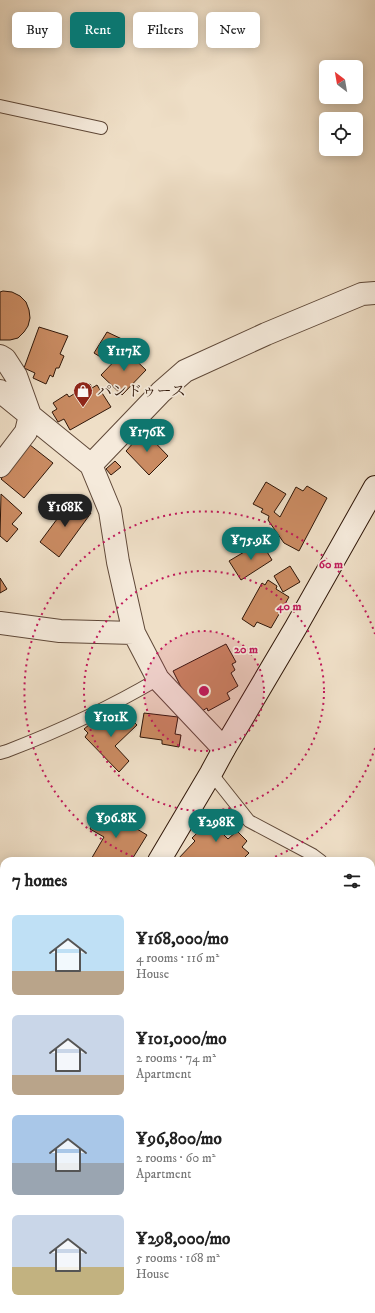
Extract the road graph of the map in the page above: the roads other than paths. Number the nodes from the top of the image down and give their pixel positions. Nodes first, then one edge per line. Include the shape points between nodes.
1 (0, 106) edge
2 (101, 128) dead end
3 (375, 294) edge
4 (0, 356) edge
5 (0, 391) edge
6 (30, 415) junction
7 (91, 465) junction
8 (0, 466) edge
9 (375, 486) edge
10 (0, 623) edge
11 (134, 633) junction
12 (158, 679) junction
13 (224, 749) junction
14 (0, 753) edge
15 (212, 773) junction
16 (161, 857) edge
17 (316, 857) edge

1 - 2 lane
3 - 7 street via 362,294 185,371 161,392
4 - 6 street via 5,359 16,376
5 - 6 street
6 - 7 street
6 - 8 street via 26,432
7 - 11 street via 110,511
9 - 13 street
10 - 11 street via 60,631
11 - 12 street
12 - 13 street
12 - 14 lane via 72,725
13 - 15 street
15 - 16 street
15 - 17 lane via 249,822

